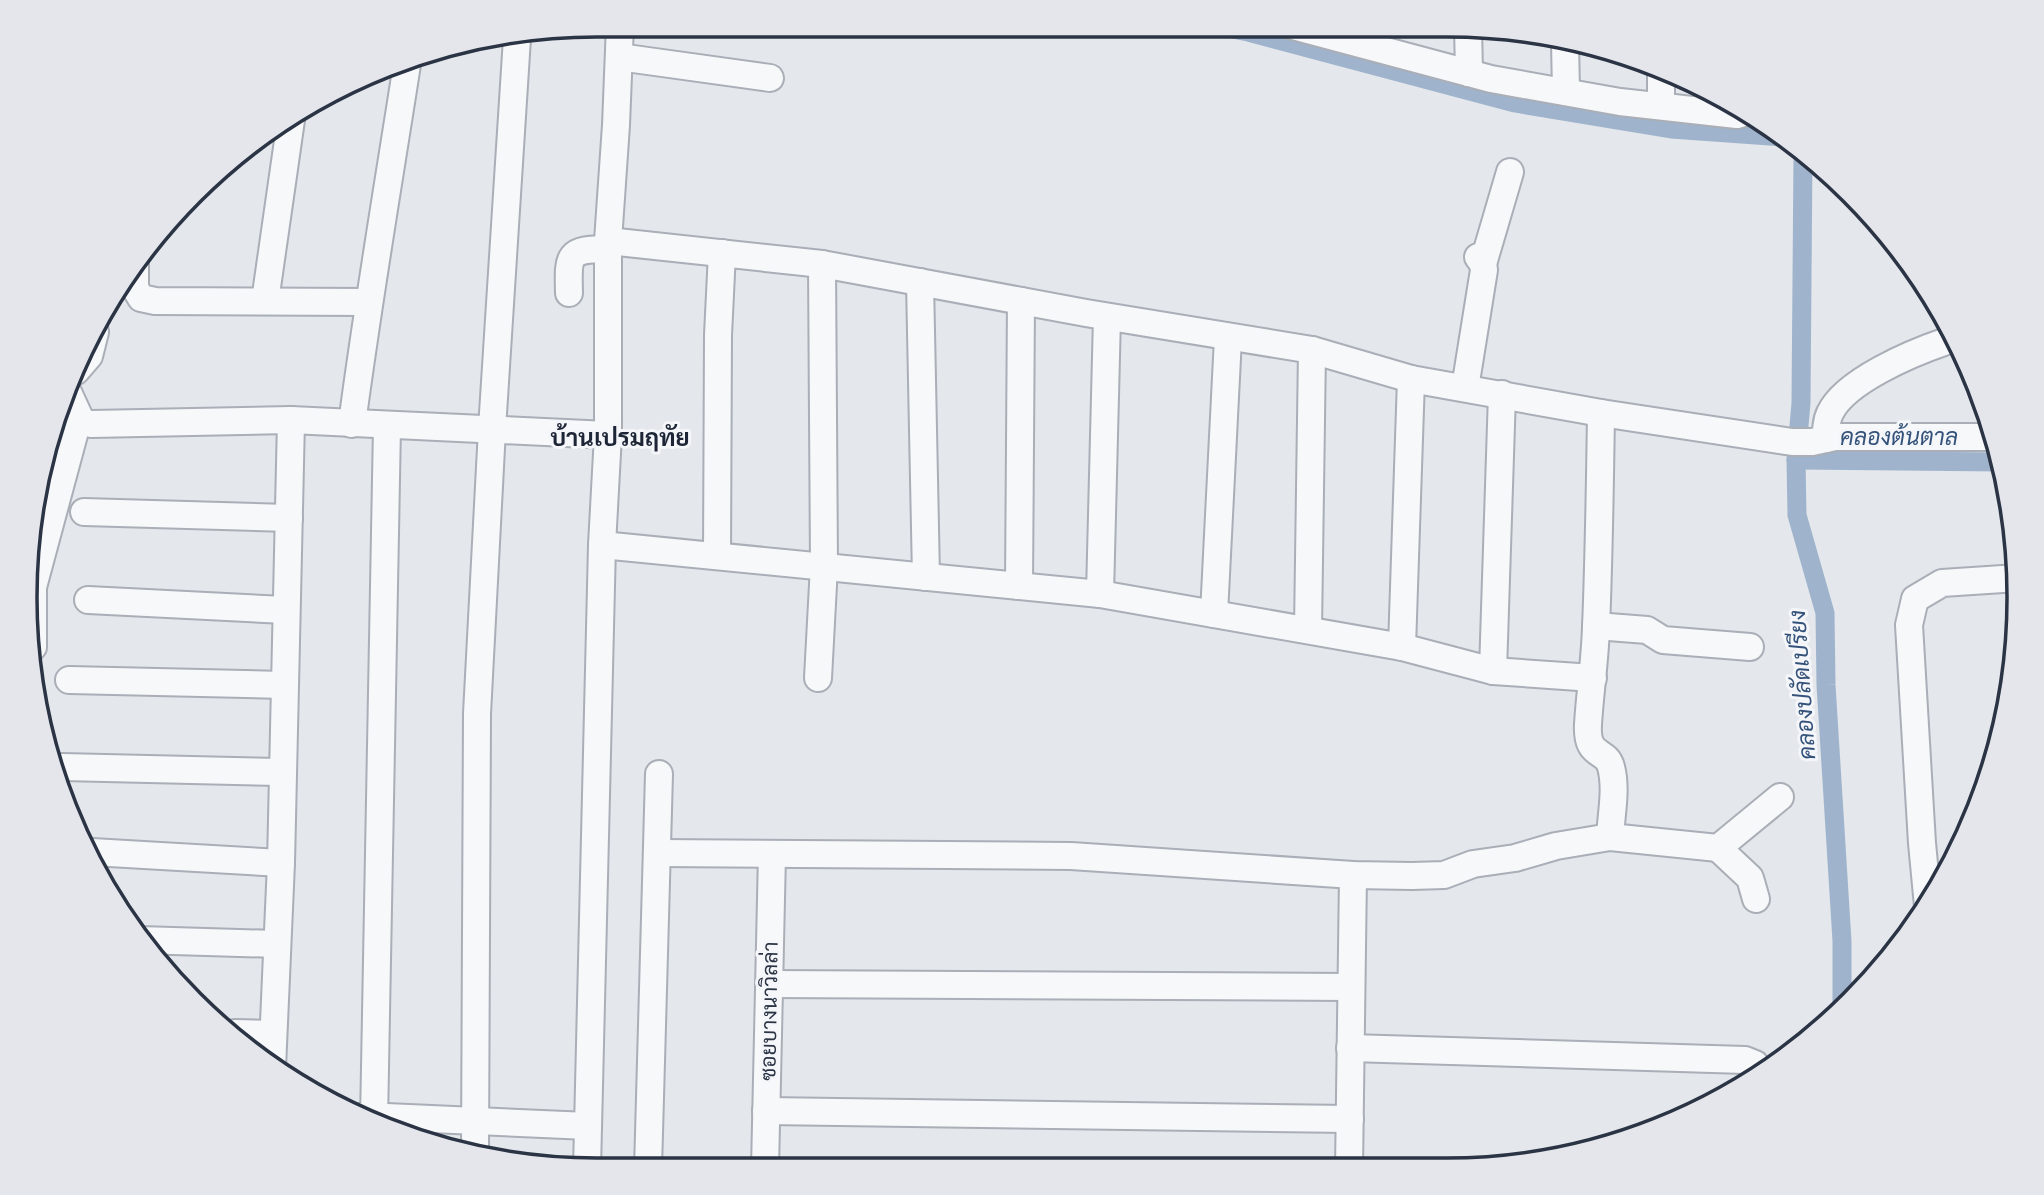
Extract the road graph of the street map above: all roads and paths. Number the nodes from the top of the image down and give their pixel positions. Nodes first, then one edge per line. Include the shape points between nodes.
1 (620, 37) edge
2 (1372, 37) edge
3 (1468, 38) edge
4 (517, 43) edge
5 (1565, 50) edge
6 (619, 57) junction
7 (406, 71) edge
8 (1469, 73) junction
9 (770, 78) dead end
10 (1661, 79) edge
11 (1566, 92) junction
12 (1661, 106) junction
13 (1731, 114) edge
14 (290, 129) edge
15 (1510, 172) dead end
16 (608, 245) junction
17 (722, 253) junction
18 (822, 264) junction
19 (135, 281) edge
20 (920, 282) junction
21 (569, 293) dead end
22 (265, 301) junction
23 (1021, 301) junction
24 (368, 302) junction
25 (1107, 317) junction
26 (1228, 338) junction
27 (1944, 342) dead end
28 (1312, 350) junction
29 (1411, 379) junction
30 (1465, 388) junction
31 (1502, 394) junction
32 (72, 402) edge
33 (1601, 413) junction
34 (291, 420) junction
35 (91, 424) dead end
36 (352, 424) junction
37 (387, 426) junction
38 (492, 429) junction
39 (608, 435) junction
40 (1983, 437) edge
41 (1810, 441) junction
42 (85, 512) dead end
43 (289, 517) junction
44 (602, 545) junction
45 (717, 556) junction
46 (824, 566) junction
47 (38, 569) edge
48 (926, 577) junction
49 (2006, 579) edge
50 (1019, 586) junction
51 (1100, 594) junction
52 (88, 600) dead end
53 (285, 610) junction
54 (1214, 614) junction
55 (1596, 626) junction
56 (1308, 630) junction
57 (1402, 647) junction
58 (1750, 647) dead end
59 (1493, 671) junction
60 (818, 678) dead end
61 (1593, 678) junction
62 (69, 680) dead end
63 (283, 685) junction
64 (64, 767) edge
65 (281, 772) junction
66 (659, 774) dead end
67 (1780, 797) dead end
68 (1610, 837) junction
69 (1718, 848) junction
70 (98, 852) edge
71 (658, 853) junction
72 (772, 854) junction
73 (281, 863) junction
74 (1353, 875) junction
75 (1926, 887) edge
76 (1756, 899) dead end
77 (154, 940) edge
78 (277, 944) junction
79 (769, 984) junction
80 (1351, 987) junction
81 (245, 1033) edge
82 (272, 1034) junction
83 (1350, 1048) junction
84 (272, 1054) edge
85 (1756, 1065) edge
86 (371, 1110) edge
87 (766, 1111) junction
88 (391, 1119) edge
89 (1350, 1119) junction
90 (475, 1122) junction
91 (588, 1125) junction
92 (475, 1144) edge
93 (587, 1158) edge
94 (648, 1158) edge
95 (765, 1158) edge
96 (1349, 1158) edge

1 - 6 street
2 - 8 street
3 - 8 street
4 - 38 street
5 - 11 street
6 - 9 street
6 - 16 street
7 - 24 street
8 - 11 street
10 - 12 street
11 - 12 street
12 - 13 street
14 - 22 street
15 - 30 street via 1481,260 1484,270
16 - 17 street
16 - 21 street via 574,254 568,264
16 - 39 street
17 - 18 street
17 - 45 street
18 - 20 street
18 - 46 street
19 - 22 street via 141,298 155,301
20 - 23 street
20 - 48 street
22 - 24 street
23 - 25 street
23 - 50 street
24 - 36 street
25 - 26 street
25 - 51 street
26 - 28 street
26 - 54 street
27 - 41 street via 1915,352 1853,386
28 - 29 street
28 - 56 street
29 - 30 street
29 - 57 street
30 - 31 street
31 - 33 street
31 - 59 street
32 - 47 street via 79,416
33 - 41 street
33 - 55 street
34 - 35 street
34 - 36 street
34 - 43 street
36 - 37 street
37 - 38 street
37 - 86 street
38 - 39 street
38 - 90 street via 477,715
39 - 44 street
40 - 41 street
42 - 43 street
43 - 53 street
44 - 45 street
44 - 91 street
45 - 46 street
46 - 48 street
46 - 60 street
48 - 50 street
49 - 75 street via 1942,583 1916,599 1909,625
50 - 51 street
51 - 54 street
52 - 53 street
53 - 63 street
54 - 56 street
55 - 58 street via 1647,630 1663,640
55 - 61 street
56 - 57 street
57 - 59 street
59 - 61 street
61 - 68 street via 1590,745 1611,764
62 - 63 street
63 - 65 street
64 - 65 street
65 - 73 street
66 - 71 street
67 - 69 street
68 - 69 street
68 - 74 street via 1473,864 1444,875
69 - 76 street via 1750,878
70 - 73 street
71 - 72 street
71 - 94 street
72 - 74 street via 1071,856
72 - 79 street, ซอยบางนาวิลล่า
73 - 78 street
74 - 80 street
77 - 78 street
78 - 82 street
79 - 80 street
79 - 87 street, ซอยบางนาวิลล่า
80 - 83 street
81 - 82 street
82 - 84 street
83 - 85 street via 1745,1060
83 - 89 street
87 - 89 street
87 - 95 street, ซอยบางนาวิลล่า
88 - 90 street
89 - 96 street
90 - 91 street
90 - 92 street
91 - 93 street

